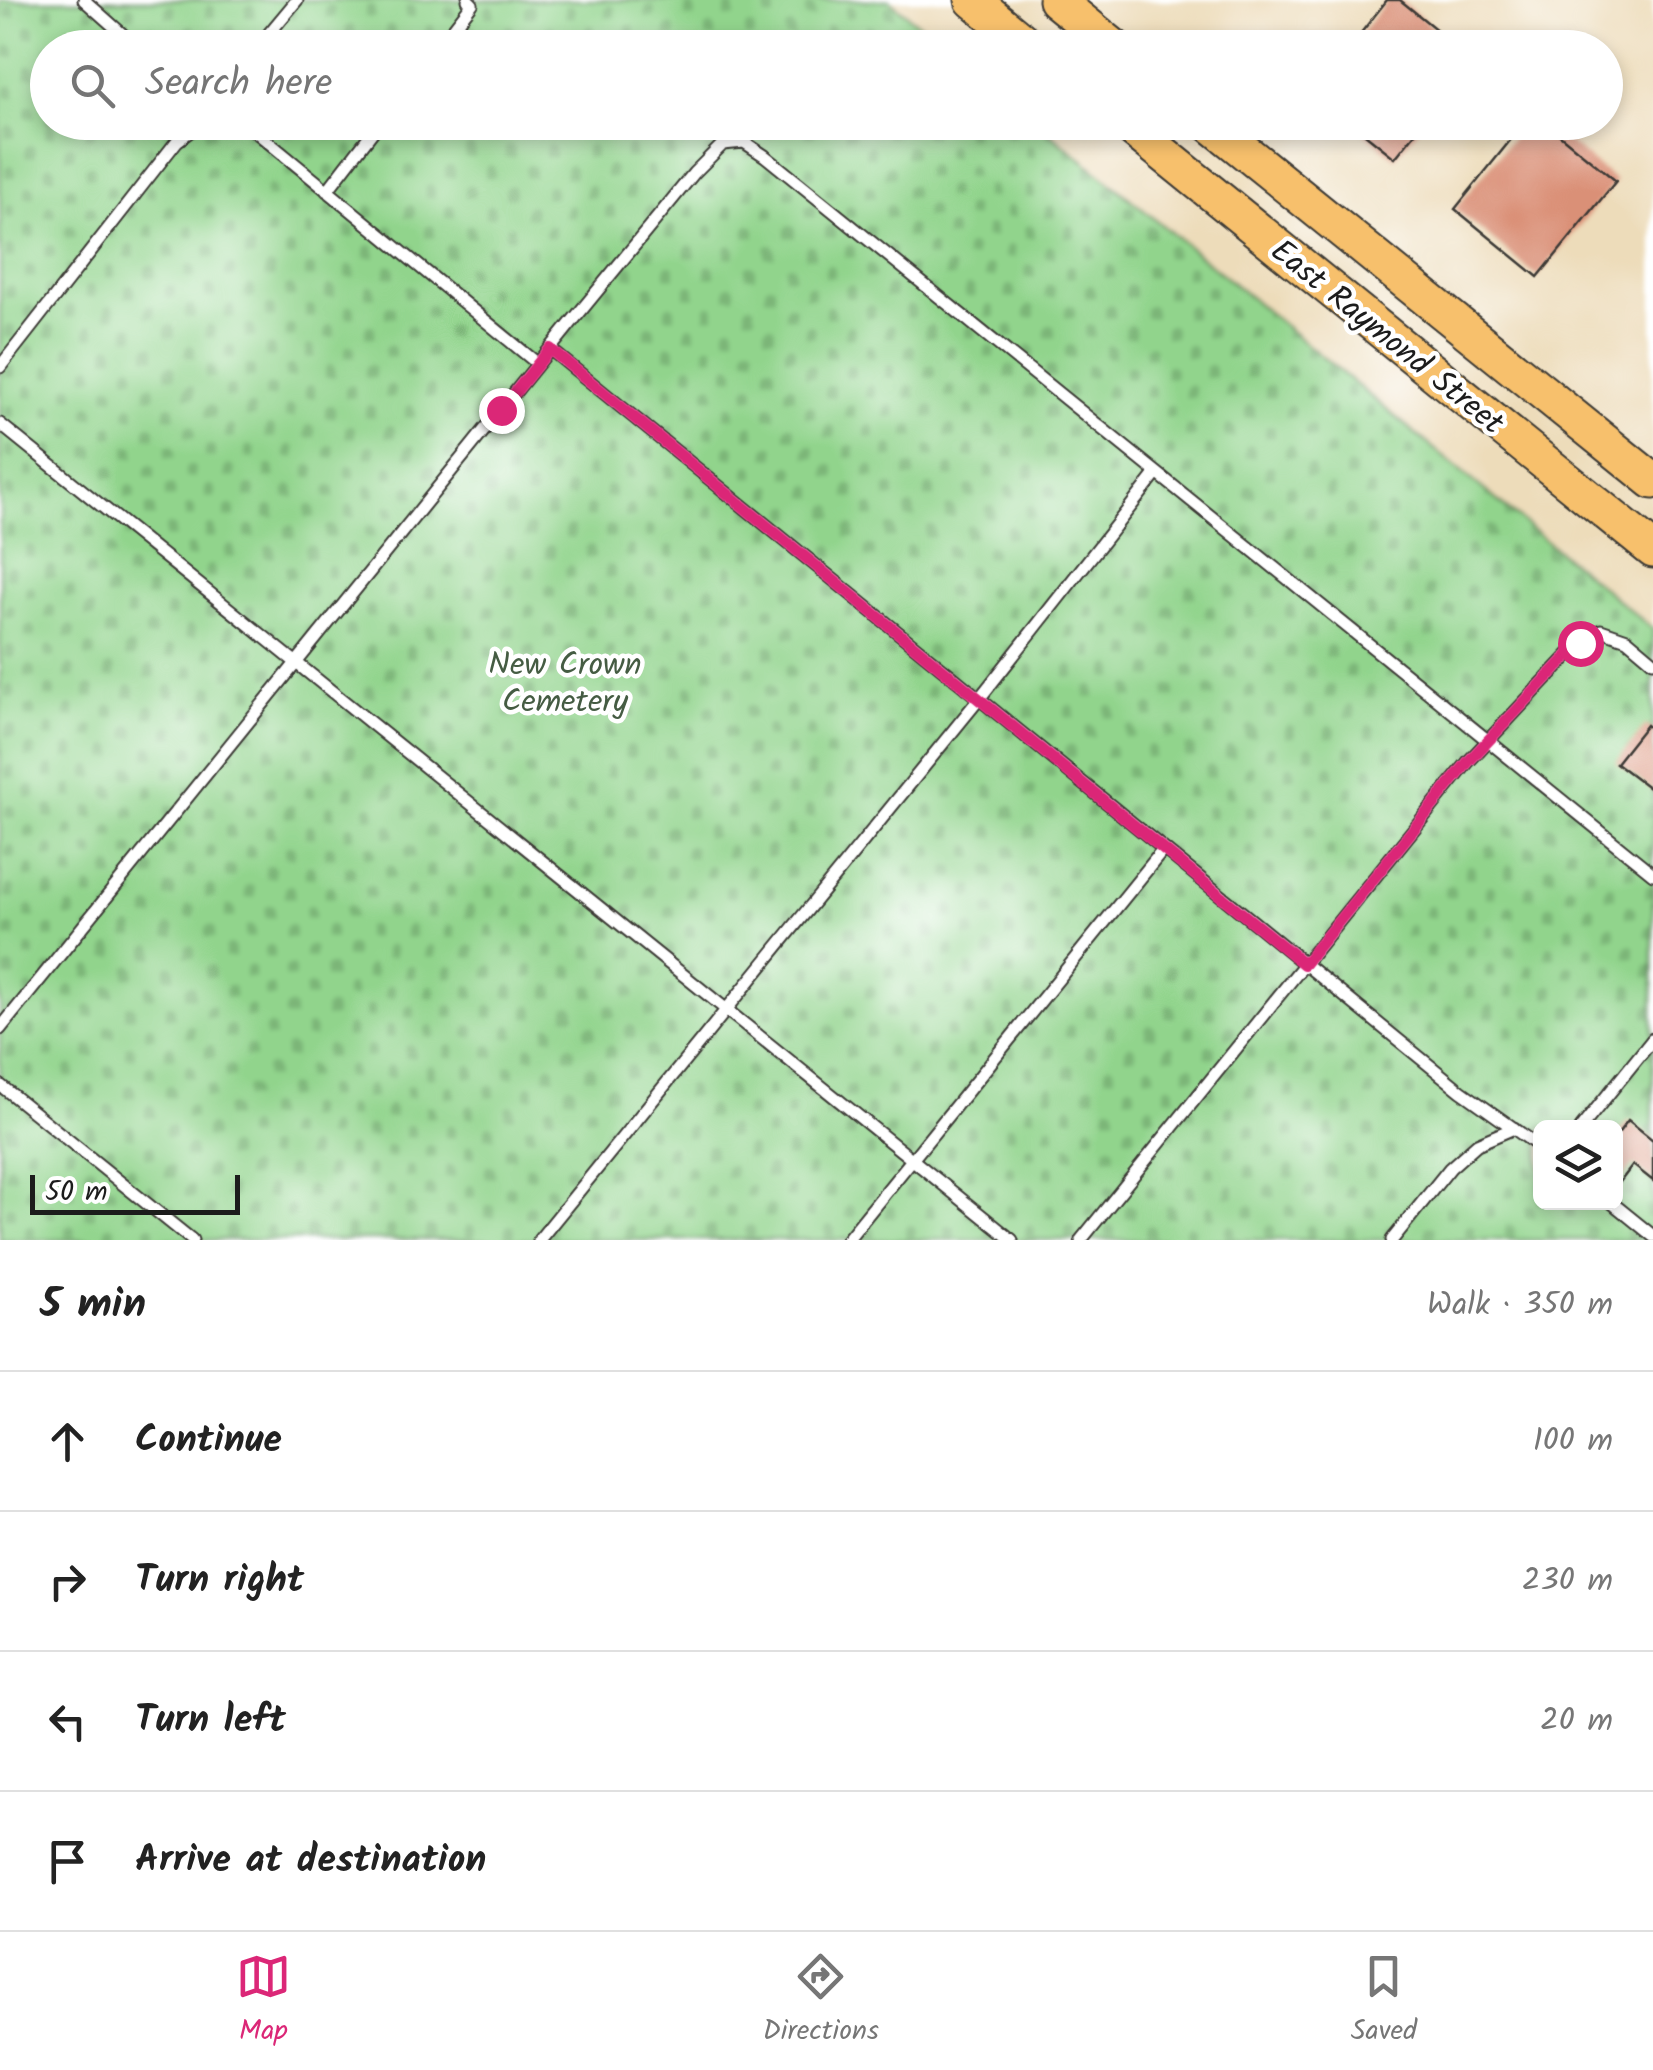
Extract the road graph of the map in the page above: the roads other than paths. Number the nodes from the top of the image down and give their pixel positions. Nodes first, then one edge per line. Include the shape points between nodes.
1 (84, 0) edge
2 (297, 0) edge
3 (468, 0) edge
4 (973, 0) edge
5 (1056, 0) edge
6 (118, 30) edge
7 (272, 30) edge
8 (452, 30) edge
9 (1010, 30) edge
10 (1093, 30) edge
11 (179, 140) edge
12 (266, 140) edge
13 (366, 140) edge
14 (1146, 140) edge
15 (1230, 140) edge
16 (327, 191) junction
17 (550, 349) junction
18 (538, 364) junction
19 (0, 368) edge
20 (0, 424) edge
21 (1157, 473) junction
22 (1653, 481) edge
23 (1653, 550) edge
24 (1653, 660) edge
25 (298, 662) junction
26 (979, 700) junction
27 (1490, 741) junction
28 (1164, 850) junction
29 (1653, 874) edge
30 (1304, 964) junction
31 (726, 1009) junction
32 (0, 1029) edge
33 (1653, 1040) edge
34 (0, 1085) edge
35 (1588, 1120) edge
36 (1514, 1128) junction
37 (1533, 1142) edge
38 (913, 1160) junction
39 (1622, 1210) edge
40 (1653, 1236) edge
41 (192, 1240) edge
42 (539, 1240) edge
43 (847, 1240) edge
44 (1012, 1240) edge
45 (1081, 1240) edge
46 (1392, 1240) edge

1 - 6 lane
2 - 7 lane
3 - 8 lane via 472,4
4 - 9 main road
5 - 10 main road
11 - 19 lane
12 - 16 lane
13 - 16 lane
14 - 23 main road, East Raymond Street
15 - 22 main road, East Raymond Street
16 - 18 lane
17 - 18 lane
17 - 21 lane via 694,173 722,144 744,142
17 - 26 lane
18 - 25 lane
20 - 25 lane
21 - 26 lane
21 - 27 lane
24 - 27 lane via 1627,639 1601,630 1580,643
25 - 31 lane
25 - 32 lane
26 - 28 lane
26 - 31 lane
27 - 29 lane
27 - 30 lane
28 - 30 lane
28 - 38 lane
30 - 36 lane
30 - 45 lane
31 - 38 lane
31 - 42 lane
33 - 35 lane
34 - 41 lane
36 - 37 lane
36 - 46 lane via 1476,1144
38 - 43 lane
38 - 44 lane
39 - 40 lane

